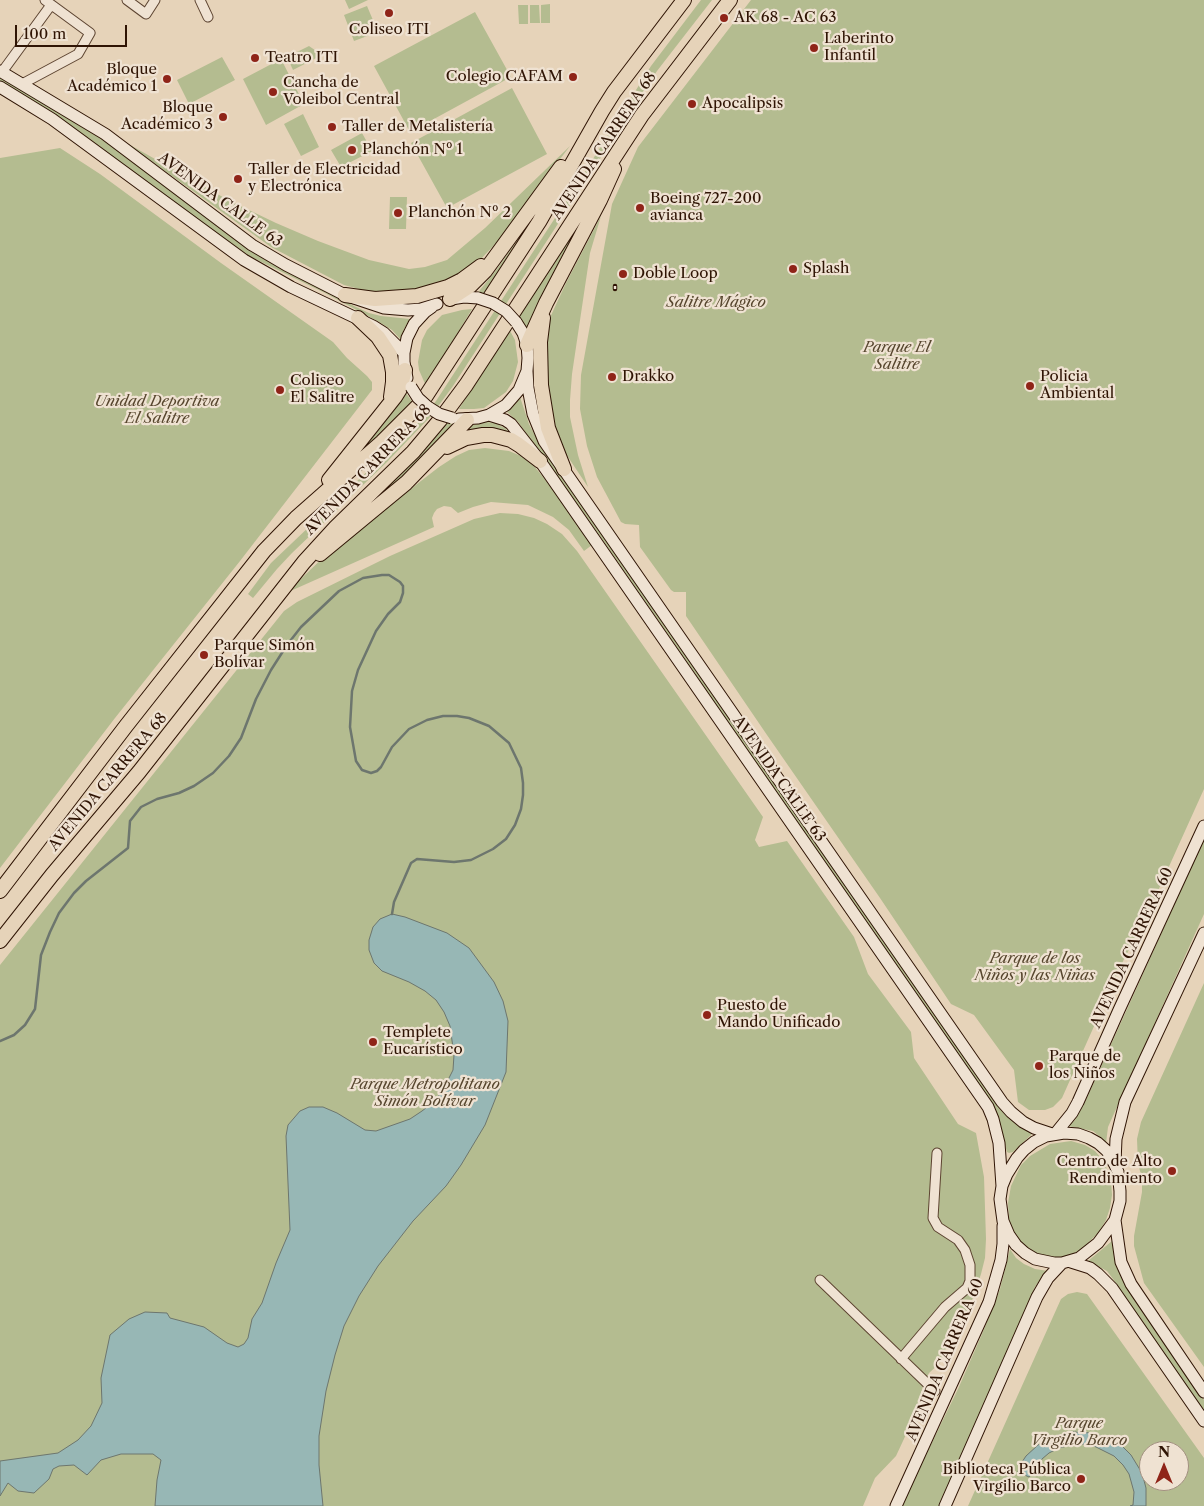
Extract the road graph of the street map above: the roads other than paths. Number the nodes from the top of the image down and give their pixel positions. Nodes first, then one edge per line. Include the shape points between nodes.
1 (127, 0) edge
2 (155, 0) edge
3 (200, 0) edge
4 (684, 0) edge
5 (730, 0) edge
6 (48, 2) edge
7 (208, 17) dead end
8 (1, 72) edge
9 (22, 84) junction
10 (0, 87) edge
11 (602, 111) junction
12 (631, 132) junction
13 (504, 245) junction
14 (345, 294) junction
15 (443, 301) junction
16 (546, 303) junction
17 (358, 318) junction
18 (527, 345) junction
19 (404, 353) junction
20 (405, 370) junction
21 (527, 371) junction
22 (386, 410) junction
23 (489, 415) junction
24 (467, 420) junction
25 (435, 454) junction
26 (540, 461) junction
27 (564, 469) junction
28 (314, 501) junction
29 (290, 579) junction
30 (731, 710) junction
31 (718, 718) junction
32 (1204, 826) edge
33 (0, 892) edge
34 (1204, 933) edge
35 (0, 941) edge
36 (1054, 1134) junction
37 (937, 1153) dead end
38 (1115, 1165) junction
39 (1002, 1186) junction
40 (1115, 1220) junction
41 (1003, 1221) junction
42 (1066, 1262) junction
43 (820, 1280) dead end
44 (901, 1359) junction
45 (935, 1391) dead end
46 (1204, 1392) edge
47 (1204, 1421) edge
48 (896, 1506) edge
49 (945, 1506) edge

1 - 2 street via 146,14
3 - 7 street
4 - 11 main road, AVENIDA CARRERA 68
5 - 12 main road, AVENIDA CARRERA 68
6 - 8 street
6 - 9 street via 90,33 78,54
8 - 9 main road, AVENIDA CALLE 63
9 - 14 main road, AVENIDA CALLE 63 via 114,140 264,253
10 - 17 main road via 52,119 244,260
11 - 13 main road
11 - 28 main road, AVENIDA CARRERA 68 via 539,222 422,402
12 - 16 main road via 600,200
12 - 29 main road, AVENIDA CARRERA 68 via 446,413 418,446 325,538
13 - 14 main road via 471,274 434,292 387,299
13 - 15 main road via 478,279 461,293
14 - 15 main road, AVENIDA CALLE 63 via 393,310 421,309
15 - 18 main road, bridge via 464,296 492,302 516,322
15 - 19 main road via 424,312 414,324
16 - 18 main road
16 - 27 main road via 540,342 541,385 548,428
17 - 19 main road via 384,333
17 - 22 main road via 378,337 390,355 393,382
18 - 21 main road
19 - 20 main road
20 - 22 main road via 400,389
20 - 24 main road, bridge via 411,387 428,407 439,414
21 - 23 main road via 513,398
21 - 27 main road, AVENIDA CALLE 63 via 530,399 539,430
22 - 28 main road
23 - 24 main road
23 - 26 main road, AVENIDA CALLE 63 via 511,424
24 - 25 main road
25 - 26 main road via 466,438 492,435 511,440
25 - 29 main road via 406,483
26 - 31 main road, AVENIDA CALLE 63
27 - 30 main road, AVENIDA CALLE 63
28 - 33 main road, AVENIDA CARRERA 68 via 243,576
29 - 35 main road, AVENIDA CARRERA 68 via 139,772
30 - 31 main road
30 - 36 main road, AVENIDA CALLE 63 via 1002,1102 1023,1122
31 - 39 main road, AVENIDA CALLE 63 via 988,1107 999,1143
32 - 36 main road, AVENIDA CARRERA 60 via 1078,1102
34 - 38 main road via 1125,1102 1116,1139
36 - 38 main road via 1078,1134 1089,1138 1107,1151
36 - 39 main road via 1024,1150
37 - 44 street via 933,1218 938,1227 958,1240 965,1250 970,1265 970,1281
38 - 40 main road via 1120,1191
39 - 41 main road via 1000,1206
40 - 42 main road via 1088,1252
40 - 46 main road via 1121,1262 1130,1284
41 - 42 main road via 1009,1235 1025,1253 1045,1262
41 - 48 main road, AVENIDA CARRERA 60 via 1001,1260 989,1302
42 - 47 main road via 1090,1268 1112,1288
42 - 49 main road via 1048,1278 1037,1297
43 - 44 street
44 - 45 street

